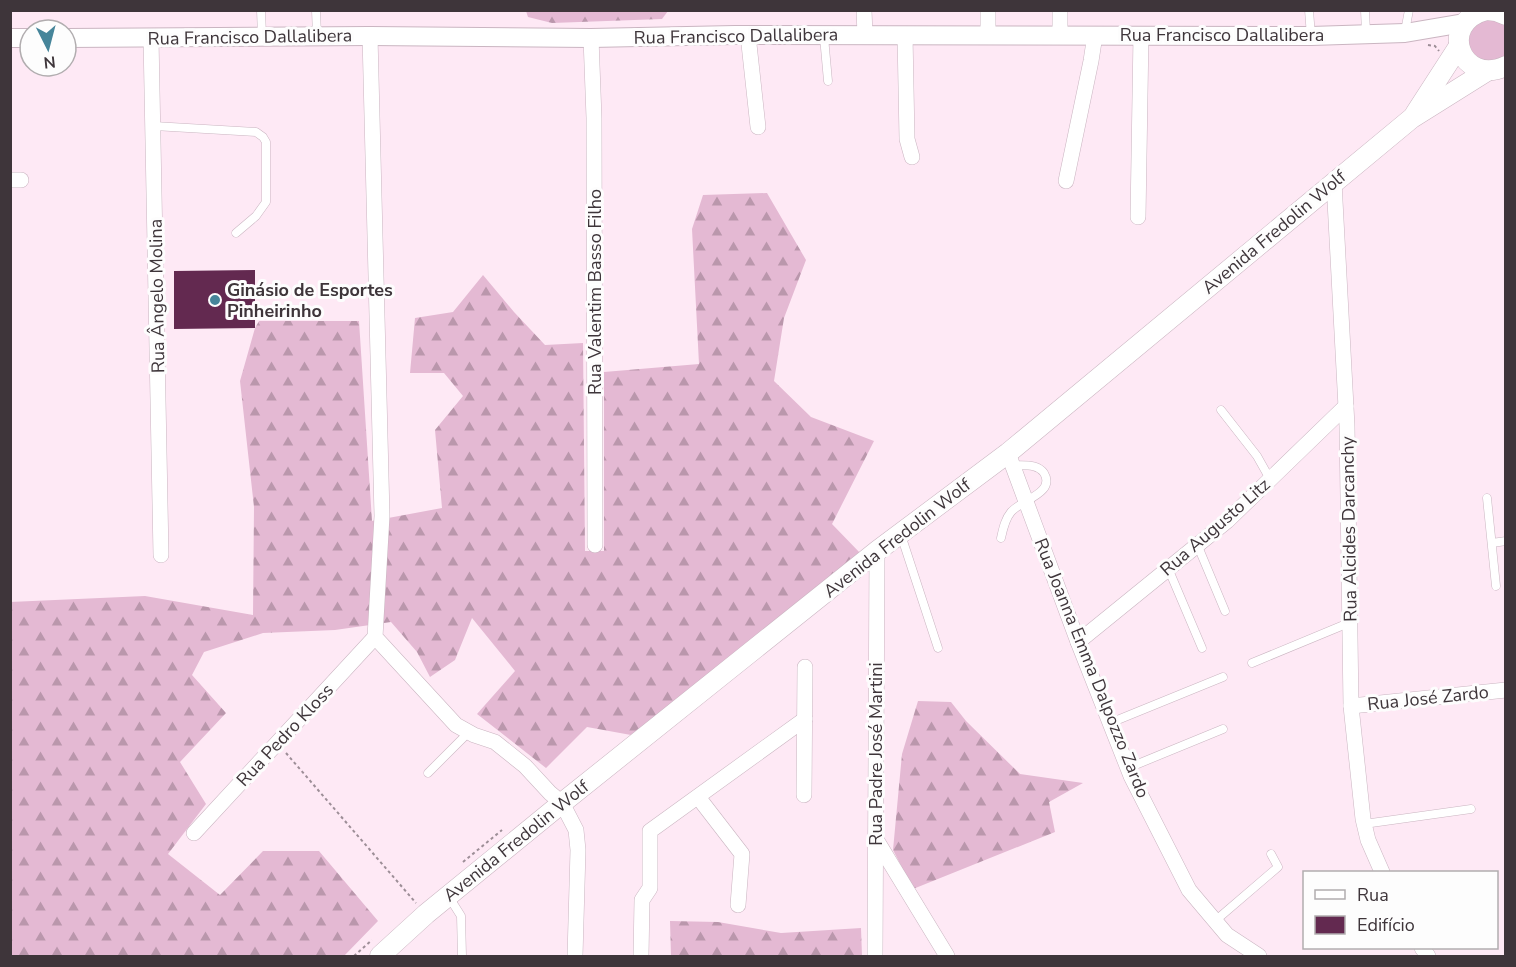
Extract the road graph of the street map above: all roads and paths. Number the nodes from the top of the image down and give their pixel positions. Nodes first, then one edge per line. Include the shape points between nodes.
1 (261, 10) edge
2 (316, 10) edge
3 (864, 10) edge
4 (988, 10) edge
5 (1060, 10) edge
6 (1309, 10) edge
7 (1365, 10) edge
8 (1409, 10) edge
9 (1506, 15) edge
10 (1471, 23) edge
11 (1406, 29) junction
12 (1366, 34) junction
13 (824, 35) junction
14 (865, 35) junction
15 (905, 35) junction
16 (988, 35) junction
17 (1060, 35) junction
18 (1095, 35) junction
19 (1142, 35) junction
20 (262, 36) junction
21 (317, 36) junction
22 (370, 36) junction
23 (748, 36) junction
24 (1311, 36) junction
25 (78, 38) edge
26 (151, 38) junction
27 (591, 38) junction
28 (1496, 68) edge
29 (828, 81) dead end
30 (1412, 118) junction
31 (154, 126) junction
32 (758, 127) dead end
33 (912, 157) dead end
34 (1066, 181) dead end
35 (1334, 182) junction
36 (1138, 217) dead end
37 (236, 232) dead end
38 (1346, 406) junction
39 (1221, 410) dead end
40 (1011, 459) junction
41 (1270, 479) junction
42 (1487, 498) dead end
43 (1026, 500) junction
44 (901, 533) junction
45 (1001, 538) dead end
46 (1506, 541) edge
47 (1492, 543) junction
48 (1197, 544) junction
49 (595, 545) dead end
50 (877, 551) junction
51 (161, 555) dead end
52 (1168, 568) junction
53 (1496, 586) dead end
54 (1225, 611) dead end
55 (1351, 622) junction
56 (375, 637) junction
57 (1078, 642) junction
58 (938, 648) dead end
59 (1202, 648) dead end
60 (1252, 663) dead end
61 (805, 667) dead end
62 (1222, 677) dead end
63 (1506, 690) edge
64 (1351, 706) junction
65 (805, 719) junction
66 (1110, 723) junction
67 (1223, 729) dead end
68 (468, 732) junction
69 (277, 742) junction
70 (1128, 768) junction
71 (428, 773) dead end
72 (804, 795) dead end
73 (698, 796) junction
74 (562, 803) junction
75 (1471, 809) dead end
76 (1364, 824) junction
77 (194, 833) dead end
78 (876, 840) junction
79 (1271, 854) dead end
80 (1381, 871) edge
81 (448, 896) junction
82 (738, 905) dead end
83 (426, 914) junction
84 (1215, 921) junction
85 (380, 957) edge
86 (462, 957) edge
87 (575, 957) edge
88 (641, 957) edge
89 (875, 957) edge
90 (947, 957) edge
91 (1259, 957) edge

1 - 20 lane
2 - 21 lane
3 - 14 street
4 - 16 street
5 - 17 street
6 - 24 lane
7 - 12 lane
8 - 11 lane
9 - 10 main road via 1496,11
10 - 11 street, Rua Francisco Dallalibera
10 - 28 main road via 1462,55 1477,69
10 - 30 main road, Avenida Fredolin Wolf
11 - 12 street, Rua Francisco Dallalibera
12 - 24 street, Rua Francisco Dallalibera
13 - 14 street, Rua Francisco Dallalibera
13 - 23 street, Rua Francisco Dallalibera
13 - 29 lane
14 - 15 street, Rua Francisco Dallalibera
15 - 16 street, Rua Francisco Dallalibera
15 - 33 street via 907,139
16 - 17 street, Rua Francisco Dallalibera
17 - 18 street, Rua Francisco Dallalibera
18 - 19 street, Rua Francisco Dallalibera
18 - 34 street
19 - 24 street, Rua Francisco Dallalibera
19 - 36 street
20 - 21 street, Rua Francisco Dallalibera
20 - 26 street, Rua Francisco Dallalibera
21 - 22 street, Rua Francisco Dallalibera
22 - 27 street, Rua Francisco Dallalibera
22 - 56 street via 382,516
23 - 27 street, Rua Francisco Dallalibera
23 - 32 street
25 - 26 street, Rua Francisco Dallalibera
26 - 31 street, Rua Ângelo Molina
27 - 49 street, Rua Valentim Basso Filho
28 - 30 main road, Avenida Fredolin Wolf
30 - 35 main road, Avenida Fredolin Wolf
31 - 37 lane via 256,132 263,136 266,202
31 - 51 street, Rua Ângelo Molina
35 - 38 street, Rua Alcides Darcanchy
35 - 40 main road, Avenida Fredolin Wolf
38 - 41 street, Rua Augusto Litz
38 - 55 street, Rua Alcides Darcanchy
39 - 41 lane
40 - 43 street, Rua Joanna Emma Dalpozzo Zardo
40 - 43 lane via 1041,469 1046,477 1042,492
40 - 44 main road, Avenida Fredolin Wolf
41 - 48 street, Rua Augusto Litz
42 - 47 lane
43 - 45 lane via 1012,510
43 - 57 street, Rua Joanna Emma Dalpozzo Zardo
44 - 50 main road, Avenida Fredolin Wolf
44 - 58 lane
46 - 47 lane
47 - 53 lane
48 - 52 street, Rua Augusto Litz
48 - 54 lane
50 - 74 main road, Avenida Fredolin Wolf
50 - 78 street, Rua Padre José Martini
52 - 57 street, Rua Augusto Litz
52 - 59 lane
55 - 60 lane
55 - 64 street, Rua Alcides Darcanchy
56 - 68 street via 456,725
56 - 69 street, Rua Pedro Kloss
57 - 66 street, Rua Joanna Emma Dalpozzo Zardo
61 - 65 street
62 - 66 lane
63 - 64 street, Rua José Zardo
64 - 76 street, Rua Alcides Darcanchy
65 - 72 street
65 - 73 street
66 - 70 street, Rua Joanna Emma Dalpozzo Zardo
67 - 70 lane
68 - 71 lane
68 - 74 street via 495,742 525,765
69 - 77 street, Rua Pedro Kloss
69 - 83 path
70 - 84 street, Rua Joanna Emma Dalpozzo Zardo via 1189,890
73 - 82 street via 742,854
73 - 88 street via 650,831 650,888 642,900
74 - 81 main road, Avenida Fredolin Wolf
74 - 87 street via 576,831 578,850
75 - 76 lane
76 - 80 street, Rua Alcides Darcanchy
78 - 89 street, Rua Padre José Martini
78 - 90 street
79 - 84 lane via 1278,867
81 - 83 main road, Avenida Fredolin Wolf
81 - 86 lane via 461,916
83 - 85 main road, Avenida Fredolin Wolf
84 - 91 street, Rua Joanna Emma Dalpozzo Zardo via 1227,935

